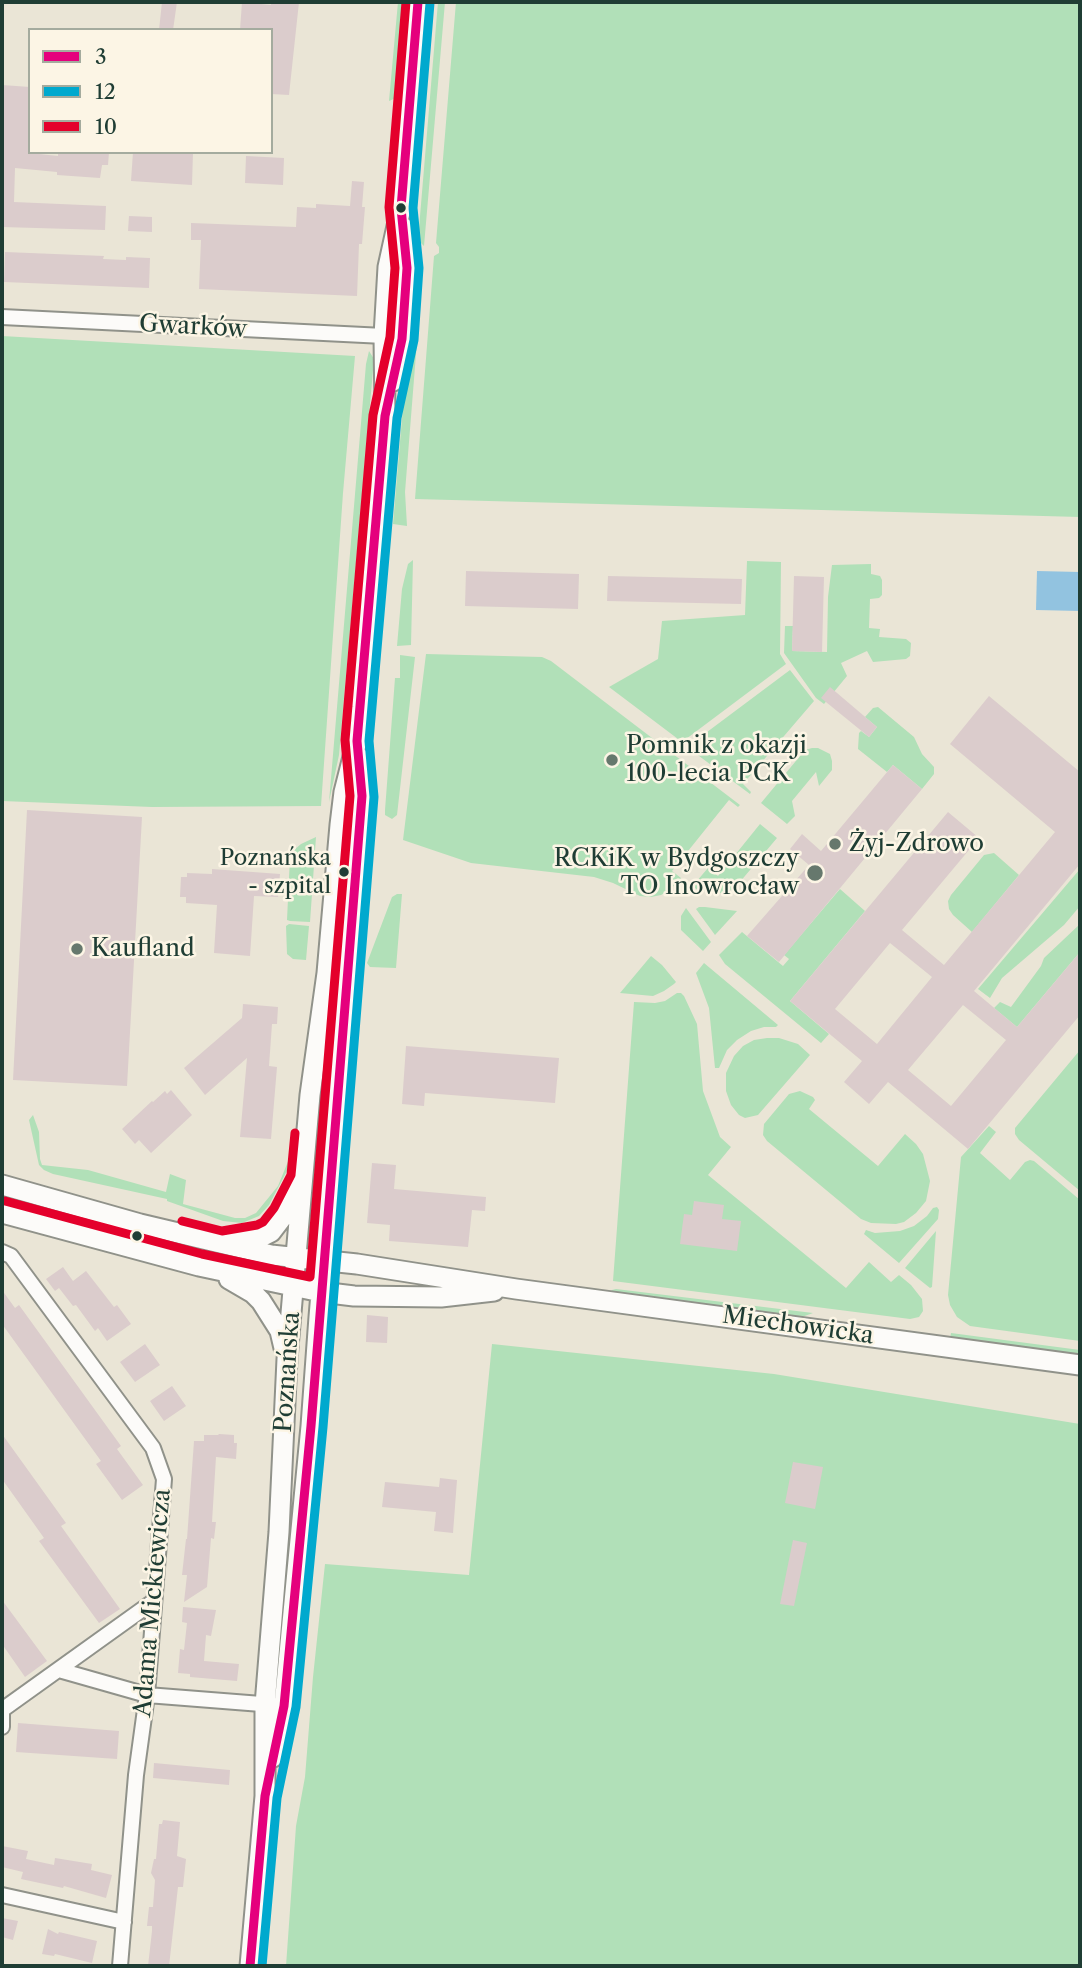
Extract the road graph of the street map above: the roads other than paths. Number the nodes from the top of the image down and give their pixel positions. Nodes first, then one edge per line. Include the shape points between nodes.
1 (418, 2) edge
2 (401, 208) junction
3 (2, 317) edge
4 (384, 336) junction
5 (385, 416) junction
6 (357, 741) junction
7 (303, 1179) junction
8 (2, 1185) edge
9 (2, 1213) edge
10 (221, 1244) junction
11 (2, 1252) edge
12 (296, 1258) junction
13 (324, 1260) junction
14 (200, 1266) junction
15 (293, 1287) junction
16 (516, 1289) junction
17 (321, 1292) junction
18 (287, 1359) junction
19 (1080, 1365) edge
20 (154, 1601) junction
21 (59, 1670) junction
22 (147, 1695) junction
23 (275, 1705) junction
24 (2, 1727) edge
25 (2, 1895) edge
26 (124, 1922) junction
27 (120, 1966) edge
28 (250, 1966) edge

1 - 2 main road, Poznańska
2 - 4 main road, Poznańska via 388,267
2 - 5 main road, Poznańska via 407,268 402,339
3 - 4 street, Gwarków
4 - 5 main road, Poznańska
5 - 6 main road, Poznańska
6 - 7 main road, Poznańska via 344,792
6 - 13 main road, Poznańska via 362,796
7 - 10 main road via 271,1232
7 - 12 main road, Poznańska
8 - 10 main road, Miechowicka
9 - 14 main road, Miechowicka
10 - 12 main road, Miechowicka
11 - 20 street, Adama Mickiewicza via 11,1256 153,1448 164,1479
12 - 13 main road, Miechowicka
12 - 15 main road, Poznańska
13 - 16 main road, Miechowicka
13 - 17 main road, Poznańska
14 - 15 main road, Miechowicka
14 - 18 main road via 253,1293 280,1331
15 - 17 main road, Miechowicka
15 - 18 main road, Poznańska
16 - 17 main road, Miechowicka via 441,1297
16 - 19 main road, Miechowicka
17 - 23 main road, Poznańska via 306,1482
18 - 23 main road, Poznańska
20 - 21 street
20 - 22 street, Adama Mickiewicza
21 - 22 street
21 - 24 street via 2,1710
22 - 23 street
22 - 26 street, Adama Mickiewicza
23 - 28 main road, Poznańska
25 - 26 street
26 - 27 street, Adama Mickiewicza

